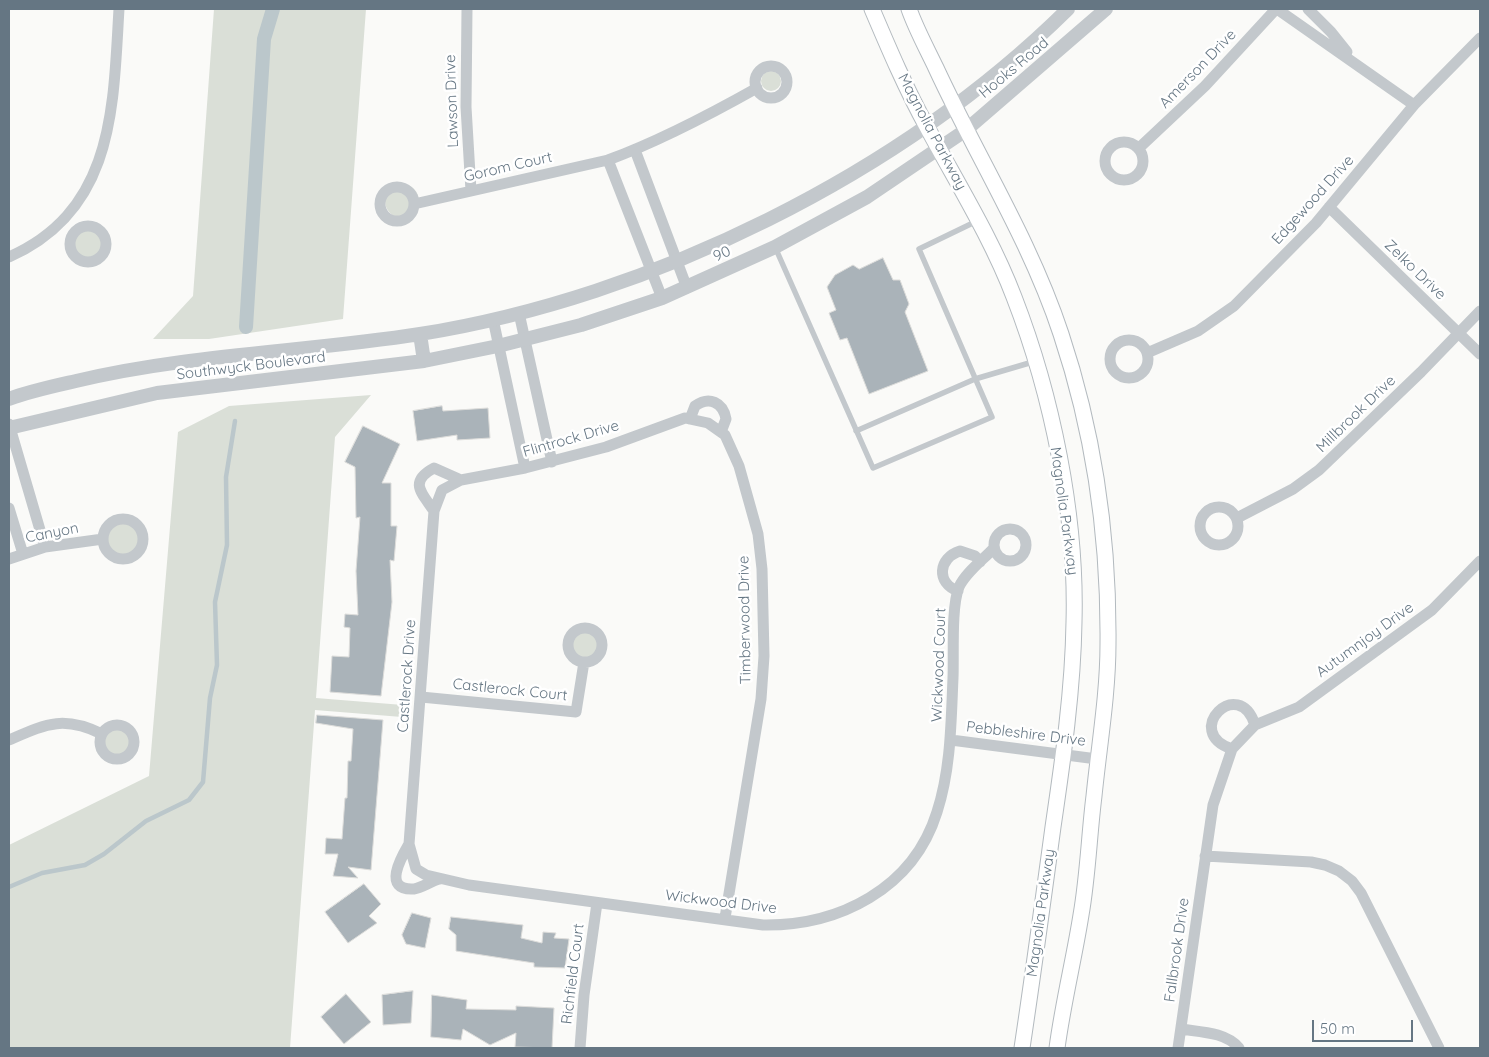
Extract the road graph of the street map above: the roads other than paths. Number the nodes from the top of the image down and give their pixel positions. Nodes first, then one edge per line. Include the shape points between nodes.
1 (118, 9) edge
2 (467, 9) edge
3 (872, 9) edge
4 (909, 9) edge
5 (1068, 9) edge
6 (1106, 9) edge
7 (1277, 9) edge
8 (1308, 9) edge
9 (1480, 38) edge
10 (1352, 60) junction
11 (757, 88) dead end
12 (953, 105) junction
13 (1414, 105) junction
14 (927, 127) junction
15 (966, 130) junction
16 (1139, 148) dead end
17 (940, 149) junction
18 (635, 150) junction
19 (608, 160) junction
20 (471, 191) junction
21 (414, 204) dead end
22 (1329, 207) junction
23 (978, 220) junction
24 (60, 222) junction
25 (74, 232) dead end
26 (775, 247) junction
27 (9, 257) edge
28 (677, 262) junction
29 (652, 272) junction
30 (686, 288) junction
31 (662, 298) junction
32 (1480, 311) edge
33 (519, 313) junction
34 (492, 319) junction
35 (420, 334) junction
36 (1460, 334) junction
37 (525, 340) junction
38 (498, 346) junction
39 (1147, 353) dead end
40 (1480, 354) edge
41 (424, 361) junction
42 (1036, 361) junction
43 (975, 379) junction
44 (9, 399) edge
45 (690, 419) junction
46 (708, 423) joint
47 (9, 426) edge
48 (856, 431) junction
49 (721, 432) junction
50 (552, 462) junction
51 (525, 468) junction
52 (461, 480) junction
53 (442, 490) joint
54 (9, 508) edge
55 (434, 511) junction
56 (1237, 518) dead end
57 (103, 539) dead end
58 (45, 547) junction
59 (994, 548) dead end
60 (23, 554) junction
61 (9, 559) edge
62 (1480, 561) edge
63 (980, 562) junction
64 (958, 591) junction
65 (584, 662) dead end
66 (421, 697) junction
67 (1255, 725) junction
68 (102, 734) dead end
69 (9, 740) edge
70 (951, 740) junction
71 (1232, 749) junction
72 (1064, 754) junction
73 (1098, 759) junction
74 (409, 844) junction
75 (1205, 856) junction
76 (416, 869) joint
77 (440, 879) junction
78 (597, 903) junction
79 (725, 918) junction
80 (1180, 1029) junction
81 (580, 1048) edge
82 (1022, 1048) edge
83 (1057, 1048) edge
84 (1178, 1048) edge
85 (1239, 1048) edge
86 (1439, 1048) edge

1 - 24 street via 114,103 105,145 95,174 80,199
2 - 20 street, Lawson Drive via 466,107
3 - 14 main road, Magnolia Parkway
4 - 12 main road, Magnolia Parkway
5 - 12 street, Hooks Road via 1000,71
6 - 15 street, Hooks Road
7 - 10 street
7 - 16 street, Amerson Drive via 1205,86
8 - 10 street
9 - 13 street, Edgewood Drive
10 - 13 street
11 - 18 street, Gorom Court
12 - 14 street, Hooks Road
12 - 15 main road, Magnolia Parkway
13 - 22 street, Edgewood Drive
14 - 17 main road, Magnolia Parkway
14 - 28 street, 90 via 792,207
15 - 17 street, Hooks Road
15 - 73 main road, Magnolia Parkway via 1041,280 1061,334 1085,424 1098,494 1106,574 1108,646
17 - 23 main road, Magnolia Parkway
17 - 26 street, 90 via 867,197
18 - 19 street, Gorom Court
18 - 28 street
19 - 20 street, Gorom Court
19 - 29 street
20 - 21 street, Gorom Court
22 - 36 street, Zelko Drive
22 - 39 street, Edgewood Drive via 1218,319
23 - 42 main road, Magnolia Parkway via 1013,296
23 - 43 lane via 919,249
24 - 25 street
24 - 27 street
26 - 30 street, 90
26 - 48 lane
28 - 29 street, 90
28 - 30 street
29 - 31 street
29 - 33 street, 90
30 - 31 street, 90
31 - 37 street, 90
32 - 36 street, Millbrook Drive
33 - 34 street, 90
33 - 37 street
34 - 35 street, Southwyck Boulevard
34 - 38 street
35 - 41 street
35 - 44 street, Southwyck Boulevard via 121,370
36 - 40 street, Zelko Drive
36 - 56 street, Millbrook Drive via 1319,470 1293,489
37 - 38 street, 90
37 - 50 street
38 - 41 street, Southwyck Boulevard
38 - 51 street
41 - 47 street, Southwyck Boulevard via 157,393
42 - 43 lane
42 - 72 main road, Magnolia Parkway via 1063,485 1073,561 1074,620
43 - 48 lane
43 - 48 lane via 992,417 872,468
45 - 46 street, Flintrock Drive
45 - 49 street via 695,406 708,400 715,402 721,406 726,419
45 - 50 street, Flintrock Drive via 685,418 606,448
46 - 49 street, Timberwood Drive
47 - 58 street
49 - 79 street, Timberwood Drive via 739,466 758,534 764,656 761,698
50 - 51 street, Flintrock Drive
51 - 52 street, Flintrock Drive
52 - 53 street, Flintrock Drive
52 - 55 street via 434,468 424,473 419,481 420,492
53 - 55 street, Castlerock Drive
54 - 60 street
55 - 66 street, Castlerock Drive
57 - 58 street, Canyon
58 - 60 street, Canyon
59 - 63 street, Wickwood Court
60 - 61 street, Canyon
62 - 67 street, Autumnjoy Drive via 1417,621 1299,707
63 - 64 street, Wickwood Court
63 - 64 street, Wickwood Court via 975,556 960,551 946,559 942,566 945,582
64 - 70 street, Wickwood Court
65 - 66 street, Castlerock Court via 576,712
66 - 74 street, Castlerock Drive
67 - 71 street, Autumnjoy Drive
67 - 71 street via 1252,714 1244,706 1232,704 1222,707 1214,715 1213,737
68 - 69 street via 82,724 59,722
70 - 72 street, Pebbleshire Drive
70 - 79 street, Wickwood Drive via 943,791 928,835 900,874 880,892 833,916 809,922 763,924
71 - 75 street, Autumnjoy Drive via 1213,805
72 - 73 street, Pebbleshire Drive
72 - 82 main road, Magnolia Parkway
73 - 83 main road, Magnolia Parkway via 1089,861
74 - 76 street, Castlerock Drive
74 - 77 street, Castlerock Drive via 396,866 399,884 406,889 416,889
75 - 80 street, Fallbrook Drive
75 - 86 street via 1311,862 1339,871 1361,893
76 - 77 street, Wickwood Drive
77 - 78 street, Wickwood Drive
78 - 79 street, Wickwood Drive
78 - 81 street, Richfield Court
80 - 84 street, Fallbrook Drive
80 - 85 street via 1223,1036

